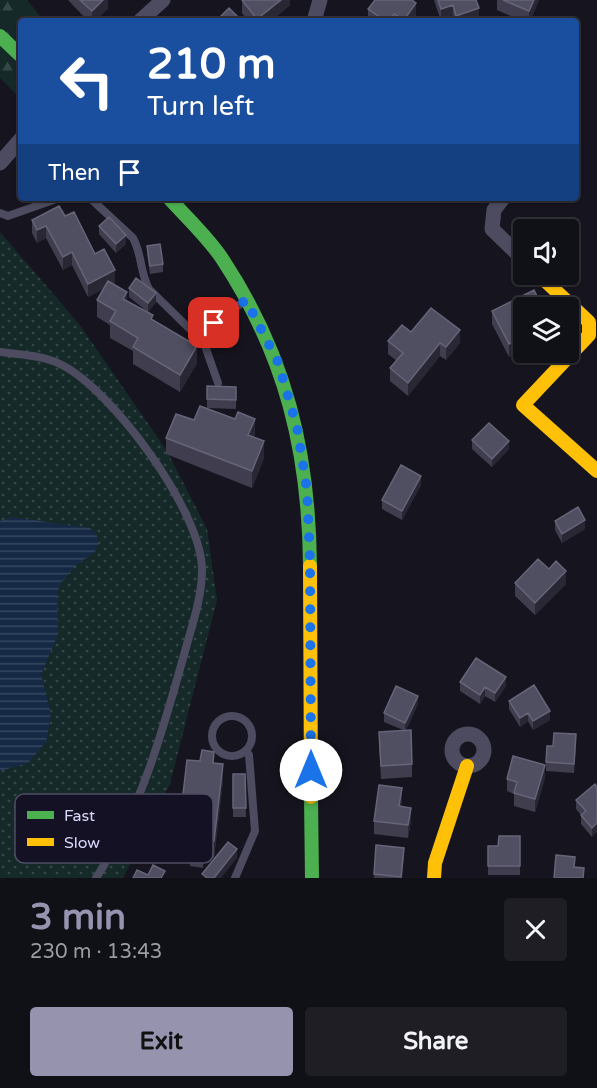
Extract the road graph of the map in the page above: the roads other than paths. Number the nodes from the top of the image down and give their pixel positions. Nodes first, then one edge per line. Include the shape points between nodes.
1 (163, 0) edge
2 (320, 0) edge
3 (143, 18) edge
4 (315, 18) edge
5 (0, 36) edge
6 (18, 53) edge
7 (18, 143) edge
8 (0, 164) edge
9 (50, 201) edge
10 (93, 201) edge
11 (172, 201) edge
12 (500, 201) edge
13 (0, 213) edge
14 (513, 249) edge
15 (550, 285) edge
16 (246, 300) junction
17 (197, 334) junction
18 (0, 352) edge
19 (218, 382) dead end
20 (597, 471) edge
21 (246, 750) junction
22 (467, 766) dead end
23 (141, 794) edge
24 (106, 863) edge
25 (96, 878) edge
26 (235, 878) edge
27 (312, 878) edge
28 (434, 878) edge

1 - 3 street
2 - 4 street
5 - 6 street
7 - 8 street
9 - 13 lane via 8,216
10 - 17 lane via 138,246 148,289
11 - 16 street via 222,258
12 - 14 street via 494,210 492,229
15 - 20 street via 589,322 589,335 523,405
16 - 17 lane
16 - 27 street via 278,362 297,427 307,490
17 - 19 lane
18 - 23 lane via 45,358 83,378 142,442 193,529 202,569 195,611
21 - 21 lane via 251,731 243,720 230,716 218,722 212,734 216,748 227,755
21 - 26 lane via 255,831
22 - 28 street via 435,863
24 - 25 lane

